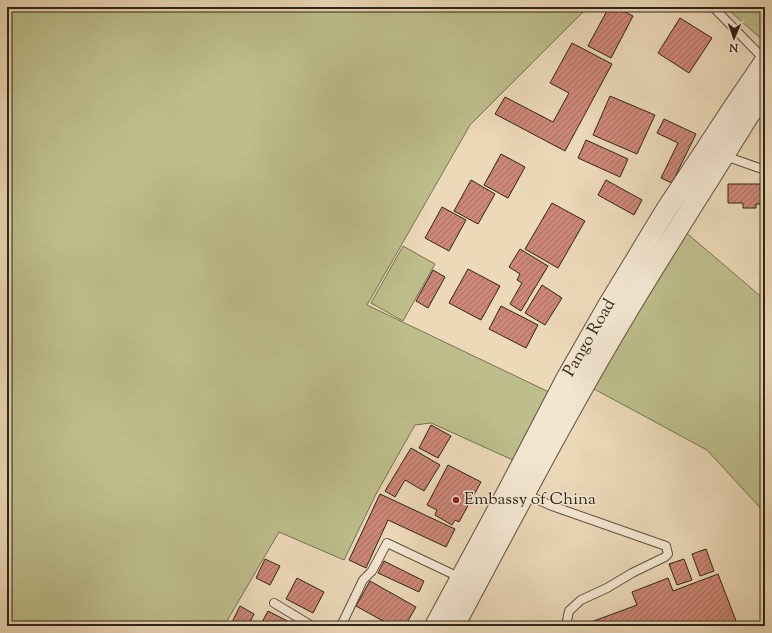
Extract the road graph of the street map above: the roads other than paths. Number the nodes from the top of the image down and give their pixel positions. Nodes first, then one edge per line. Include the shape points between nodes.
1 (713, 7) edge
2 (765, 61) edge
3 (765, 93) edge
4 (724, 155) junction
5 (765, 170) edge
6 (525, 494) junction
7 (461, 578) junction
8 (274, 603) dead end
9 (312, 626) edge
10 (341, 626) edge
11 (435, 626) edge
12 (454, 626) edge
13 (566, 626) edge

1 - 2 lane
2 - 7 street, Pango Road via 666,210 609,304 565,381
3 - 4 street, Pango Road
4 - 5 lane
4 - 6 street, Pango Road via 628,310
6 - 12 street, Pango Road
6 - 13 lane via 666,546 668,554 665,557 581,600 569,611
7 - 10 lane via 387,543 372,571 362,580
7 - 11 street, Pango Road
8 - 9 lane

